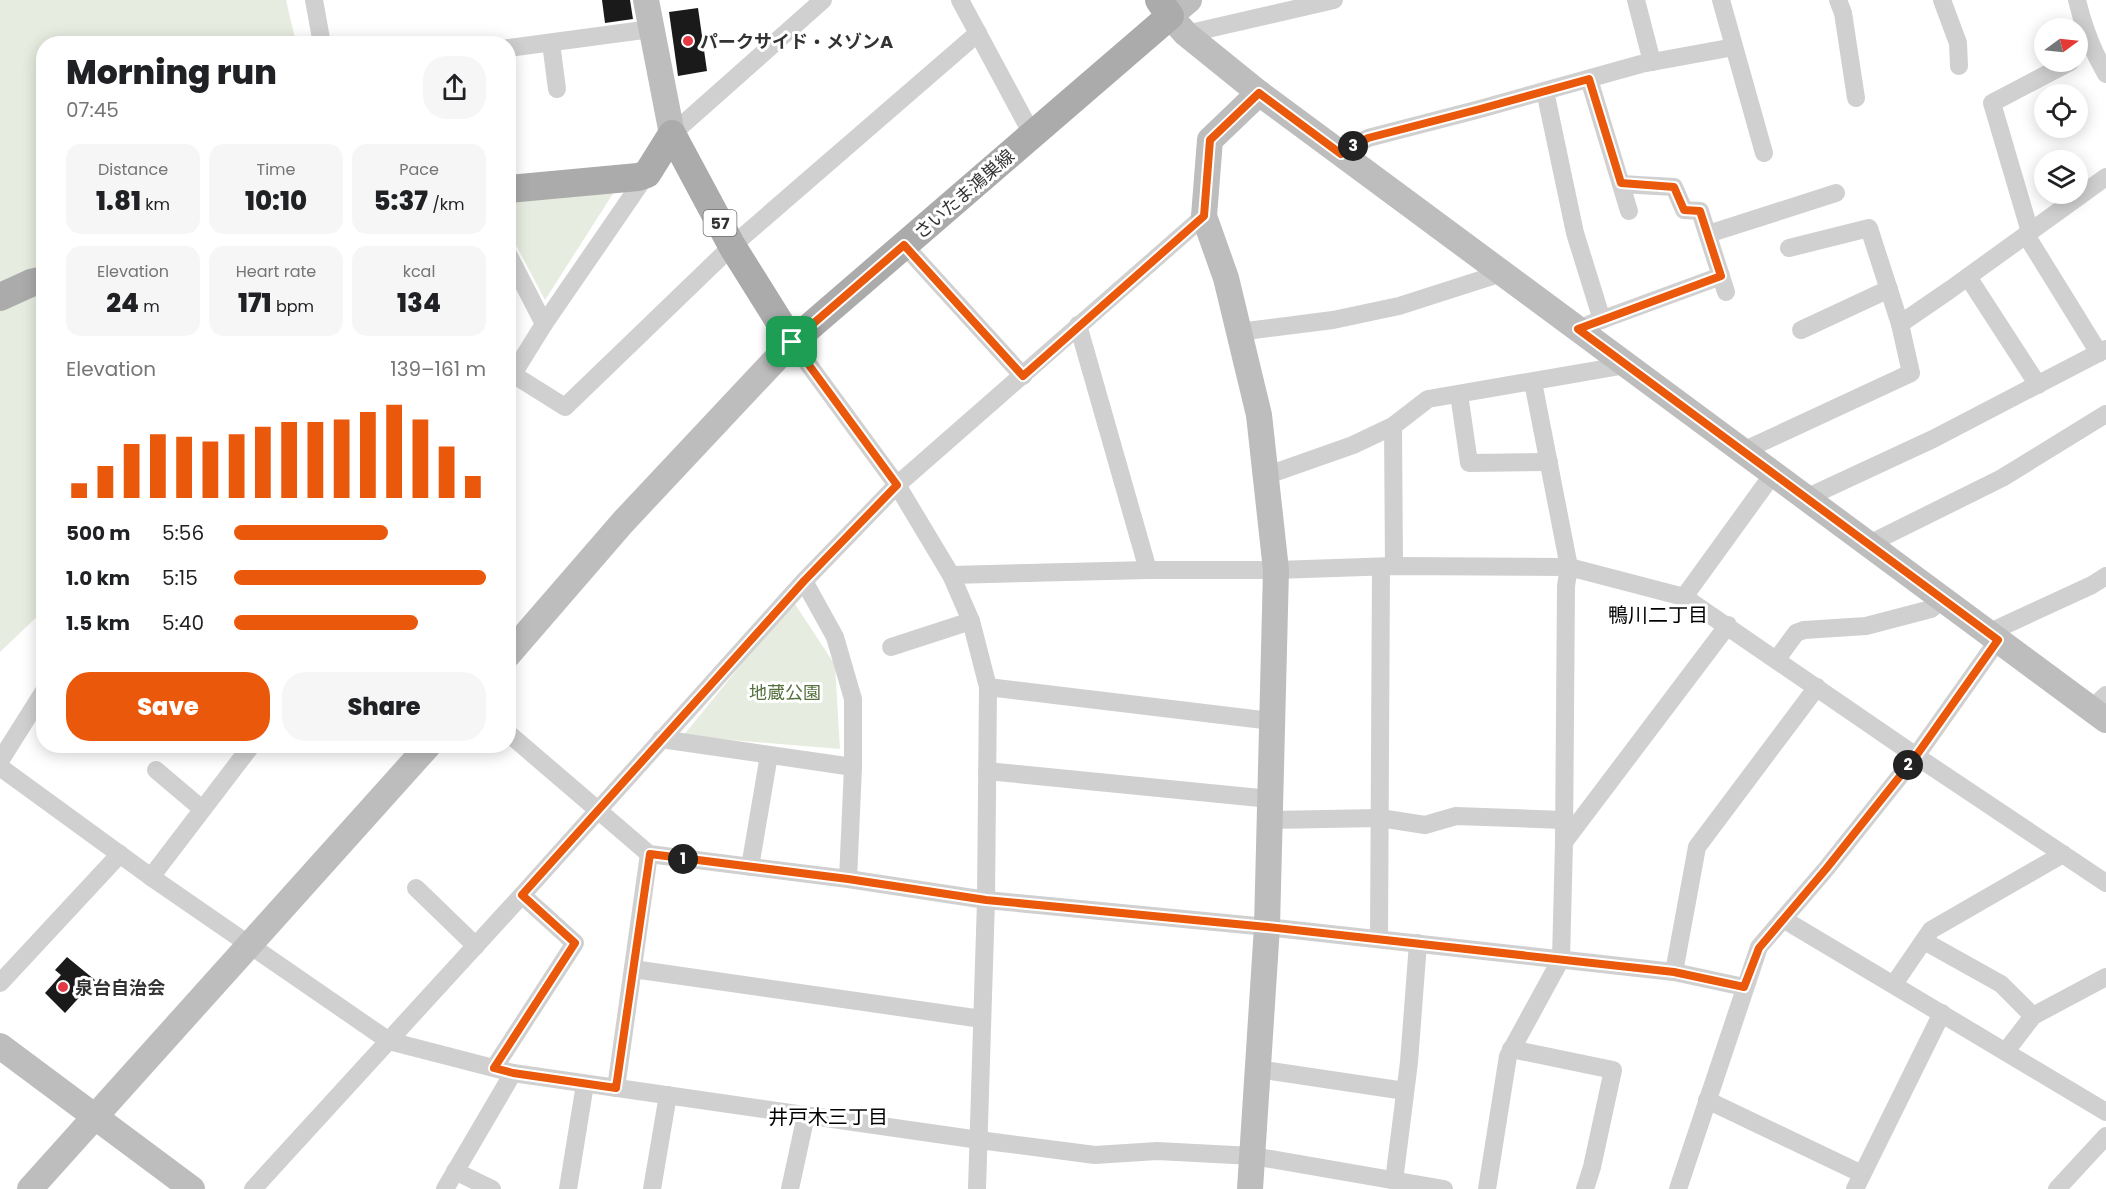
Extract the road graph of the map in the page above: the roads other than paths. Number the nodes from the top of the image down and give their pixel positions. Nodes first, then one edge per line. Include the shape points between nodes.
1 (314, 0) edge
2 (646, 0) edge
3 (823, 0) edge
4 (960, 0) edge
5 (1334, 0) edge
6 (1636, 0) edge
7 (1721, 0) edge
8 (1838, 0) edge
9 (1942, 0) edge
10 (2077, 0) edge
11 (1176, 13) edge
12 (2081, 18) edge
13 (651, 29) junction
14 (978, 33) junction
15 (321, 36) edge
16 (551, 43) junction
17 (516, 47) edge
18 (1734, 47) junction
19 (2088, 57) edge
20 (1652, 62) junction
21 (1959, 66) dead end
22 (2051, 72) edge
23 (2106, 74) edge
24 (1589, 79) junction
25 (557, 89) dead end
26 (1545, 91) junction
27 (1259, 93) junction
28 (1856, 98) dead end
29 (1032, 134) junction
30 (672, 135) junction
31 (1764, 153) dead end
32 (1341, 154) junction
33 (647, 174) junction
34 (2106, 177) edge
35 (1621, 183) junction
36 (516, 188) edge
37 (1836, 193) dead end
38 (1629, 211) dead end
39 (1204, 216) junction
40 (2028, 233) junction
41 (1708, 234) junction
42 (904, 245) junction
43 (732, 246) junction
44 (1790, 248) dead end
45 (516, 270) edge
46 (1502, 273) junction
47 (1968, 277) junction
48 (36, 282) edge
49 (1889, 289) junction
50 (0, 297) edge
51 (1602, 320) junction
52 (544, 324) junction
53 (1900, 324) junction
54 (1078, 325) junction
55 (1578, 329) junction
56 (1801, 330) dead end
57 (1238, 332) junction
58 (792, 342) junction
59 (2103, 351) edge
60 (1626, 365) junction
61 (516, 371) edge
62 (1023, 376) junction
63 (516, 382) edge
64 (1533, 382) junction
65 (2038, 385) junction
66 (1459, 394) junction
67 (2106, 414) edge
68 (1393, 426) junction
69 (1743, 452) junction
70 (1549, 462) junction
71 (1773, 474) junction
72 (1265, 476) junction
73 (897, 485) junction
74 (1806, 498) junction
75 (1869, 544) junction
76 (1388, 566) junction
77 (1569, 567) junction
78 (1148, 570) junction
79 (1276, 570) junction
80 (951, 575) junction
81 (2106, 576) edge
82 (804, 581) junction
83 (1684, 597) junction
84 (1942, 599) junction
85 (971, 621) junction
86 (1728, 625) junction
87 (1993, 637) junction
88 (516, 646) edge
89 (891, 647) dead end
90 (1777, 659) junction
91 (988, 687) junction
92 (1817, 687) junction
93 (36, 704) edge
94 (2101, 708) edge
95 (1272, 721) junction
96 (661, 739) junction
97 (516, 740) edge
98 (246, 753) edge
99 (422, 753) edge
100 (769, 755) junction
101 (1916, 756) junction
102 (0, 761) edge
103 (0, 767) edge
104 (853, 767) junction
105 (156, 770) dead end
106 (987, 771) junction
107 (202, 809) junction
108 (1270, 810) junction
109 (598, 812) junction
110 (1380, 818) junction
111 (1563, 820) junction
112 (1564, 842) junction
113 (120, 854) junction
114 (650, 854) junction
115 (2063, 854) junction
116 (750, 867) junction
117 (151, 877) junction
118 (848, 879) junction
119 (2105, 880) edge
120 (416, 888) dead end
121 (522, 895) junction
122 (986, 900) junction
123 (1783, 919) junction
124 (1267, 927) junction
125 (1379, 939) junction
126 (1924, 941) junction
127 (1418, 943) junction
128 (249, 945) junction
129 (476, 946) junction
130 (1561, 959) junction
131 (633, 969) junction
132 (1674, 972) junction
133 (2106, 977) edge
134 (0, 983) edge
135 (1894, 984) junction
136 (1744, 987) junction
137 (1942, 1013) junction
138 (2033, 1016) junction
139 (982, 1019) junction
140 (388, 1041) junction
141 (0, 1046) edge
142 (1511, 1049) junction
143 (2006, 1051) junction
144 (494, 1068) junction
145 (1258, 1069) junction
146 (513, 1073) junction
147 (585, 1084) junction
148 (616, 1088) junction
149 (1405, 1091) junction
150 (668, 1095) junction
151 (1707, 1100) junction
152 (2106, 1112) edge
153 (806, 1115) junction
154 (95, 1118) junction
155 (2106, 1136) edge
156 (979, 1140) junction
157 (1253, 1156) junction
158 (455, 1171) junction
159 (1394, 1181) junction
160 (1858, 1182) edge
161 (1369, 1183) edge
162 (30, 1189) edge
163 (192, 1189) edge
164 (253, 1189) edge
165 (445, 1189) edge
166 (492, 1189) edge
167 (568, 1189) edge
168 (652, 1189) edge
169 (790, 1189) edge
170 (977, 1189) edge
171 (1250, 1189) edge
172 (1444, 1189) edge
173 (1487, 1189) edge
174 (1585, 1189) edge
175 (1678, 1189) edge
176 (2056, 1189) edge

1 - 15 street
2 - 13 street
3 - 30 street
4 - 14 street
5 - 11 street
6 - 20 street
7 - 18 street
8 - 28 street
9 - 21 street via 1958,43
10 - 12 street
11 - 27 street
11 - 29 main road, さいたま鴻巣線
13 - 16 street
13 - 30 street
14 - 29 street
14 - 43 street
16 - 17 street
16 - 25 street
18 - 20 street
18 - 31 street
19 - 23 street
20 - 24 street
22 - 40 street via 1992,103
24 - 26 street
24 - 35 street
26 - 32 street via 1368,138
26 - 51 street via 1575,233
27 - 32 street
27 - 39 street via 1210,140
29 - 42 main road, さいたま鴻巣線
30 - 33 main road
30 - 43 main road, 57
32 - 46 street
33 - 36 main road
33 - 52 street
34 - 40 street
35 - 38 street
35 - 41 street via 1674,187 1684,210 1700,211
37 - 41 street
39 - 54 street
39 - 57 street via 1226,278
40 - 47 street
40 - 59 street
41 - 51 street via 1723,284
42 - 58 main road, さいたま鴻巣線
42 - 62 street
43 - 58 main road, 57
43 - 63 street via 565,407
44 - 49 street via 1869,228
45 - 52 street
46 - 55 street
46 - 57 street via 1399,306 1333,320
47 - 53 street
47 - 65 street
48 - 50 main road
49 - 53 street
49 - 56 street
51 - 55 street
52 - 61 street
53 - 69 street via 1911,374
54 - 62 street
54 - 78 street
55 - 60 street
57 - 72 street via 1259,415
58 - 73 street
58 - 88 street via 623,522
59 - 65 street
60 - 64 street
60 - 69 street
62 - 73 street
64 - 66 street
64 - 70 street
65 - 74 street
66 - 68 street via 1428,399
66 - 70 street via 1469,463
67 - 75 street via 2002,478
68 - 72 street via 1353,445
68 - 76 street
69 - 71 street
70 - 77 street
71 - 74 street
71 - 83 street
72 - 79 street
73 - 80 street
73 - 82 street
74 - 75 street
75 - 84 street
76 - 77 street
76 - 79 street
76 - 110 street
77 - 83 street
77 - 111 street
78 - 79 street
78 - 80 street
79 - 95 street
80 - 85 street
81 - 87 street
82 - 96 street
82 - 104 street via 834,637 853,699
83 - 86 street
84 - 87 street
84 - 90 street via 1931,609 1866,626 1804,630 1796,633
85 - 89 street
85 - 91 street
86 - 90 street
86 - 112 street
87 - 94 street
87 - 101 street
90 - 92 street
91 - 95 street
91 - 106 street
92 - 101 street
92 - 132 street via 1697,847
93 - 102 street
95 - 108 street
96 - 100 street
96 - 109 street
97 - 109 street
98 - 107 street
99 - 128 street
100 - 104 street
100 - 116 street
101 - 115 street
101 - 123 street
103 - 113 street
104 - 118 street
105 - 107 street
106 - 108 street
106 - 122 street
107 - 117 street
108 - 110 street
108 - 124 street
109 - 114 street
109 - 121 street
110 - 111 street via 1425,825 1456,816
110 - 125 street
111 - 112 street
112 - 130 street
113 - 117 street
113 - 134 street
114 - 116 street
114 - 131 street
115 - 119 street
115 - 126 street via 1931,930
116 - 118 street
117 - 128 street
118 - 122 street
120 - 129 street
121 - 129 street
121 - 144 street via 575,943
122 - 124 street
122 - 139 street
123 - 135 street
123 - 136 street via 1759,948
124 - 125 street
124 - 145 street
125 - 127 street
126 - 135 street
126 - 138 street via 2001,984
127 - 130 street
127 - 149 street
128 - 140 street
128 - 154 street
129 - 140 street
130 - 132 street
130 - 142 street
131 - 139 street
131 - 148 street
132 - 136 street
133 - 138 street
135 - 137 street
136 - 151 street
137 - 143 street
137 - 160 street
138 - 143 street
139 - 156 street
140 - 144 street
140 - 164 street
141 - 154 street
142 - 173 street
142 - 174 street via 1613,1071
143 - 152 street
144 - 146 street
145 - 149 street
145 - 157 street
146 - 147 street
146 - 158 street
147 - 148 street
147 - 167 street
148 - 150 street
149 - 159 street
150 - 153 street
150 - 168 street
151 - 160 street
151 - 175 street
153 - 156 street
153 - 169 street
154 - 162 street
154 - 163 street
155 - 176 street
156 - 157 street via 1095,1155 1157,1151
156 - 170 street
157 - 161 street
157 - 171 street
158 - 165 street
158 - 166 street
159 - 161 street
159 - 172 street

